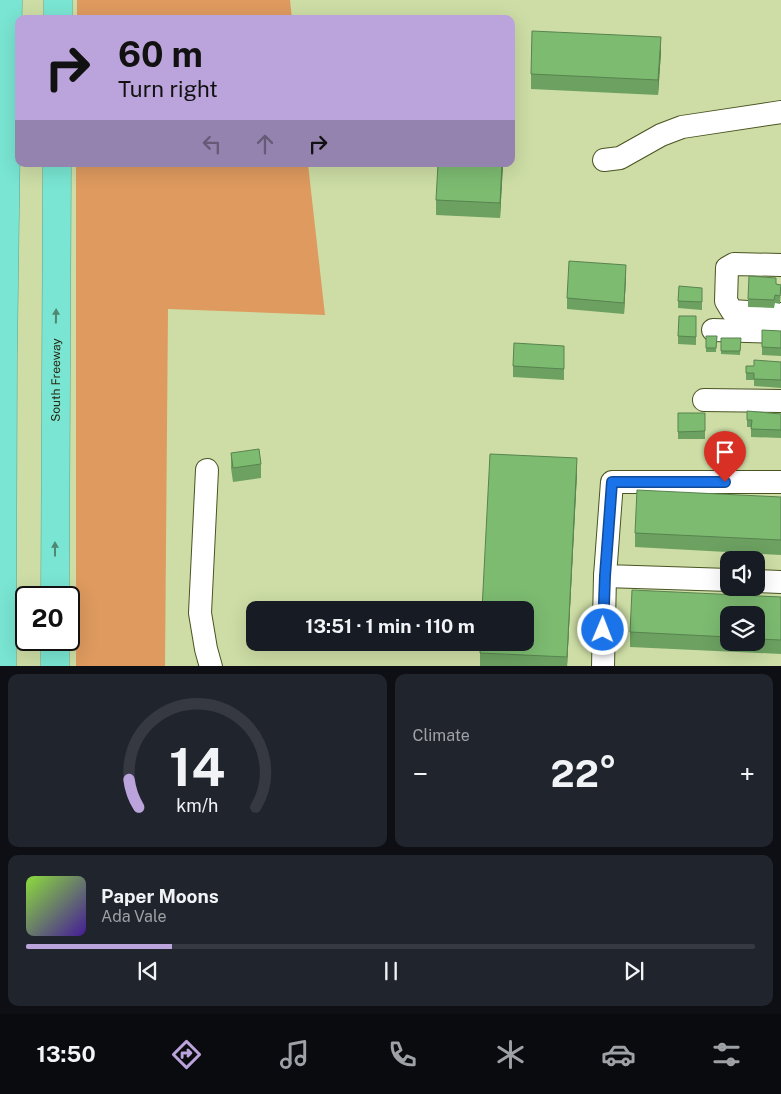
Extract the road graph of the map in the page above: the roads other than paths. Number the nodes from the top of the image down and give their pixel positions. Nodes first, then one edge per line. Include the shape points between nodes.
1 (8, 0) edge
2 (58, 0) edge
3 (58, 15) edge
4 (781, 112) edge
5 (604, 160) dead end
6 (57, 167) edge
7 (781, 265) edge
8 (781, 314) edge
9 (714, 330) dead end
10 (781, 332) edge
11 (704, 400) dead end
12 (781, 400) edge
13 (208, 470) dead end
14 (781, 482) edge
15 (605, 576) junction
16 (720, 580) edge
17 (765, 582) edge
18 (781, 582) edge
19 (55, 586) edge
20 (55, 651) edge
21 (2, 666) edge
22 (55, 666) edge
23 (211, 666) edge
24 (603, 666) edge

1 - 21 highway
2 - 3 highway
4 - 5 lane via 682,127 620,158
19 -> 6 highway, South Freeway
7 - 8 lane via 734,264 727,268 726,301 732,311
9 - 10 lane
11 - 12 lane
13 - 23 lane via 200,613
14 - 15 lane via 612,482
15 - 16 lane
15 - 24 lane
17 - 18 lane
20 - 22 highway

